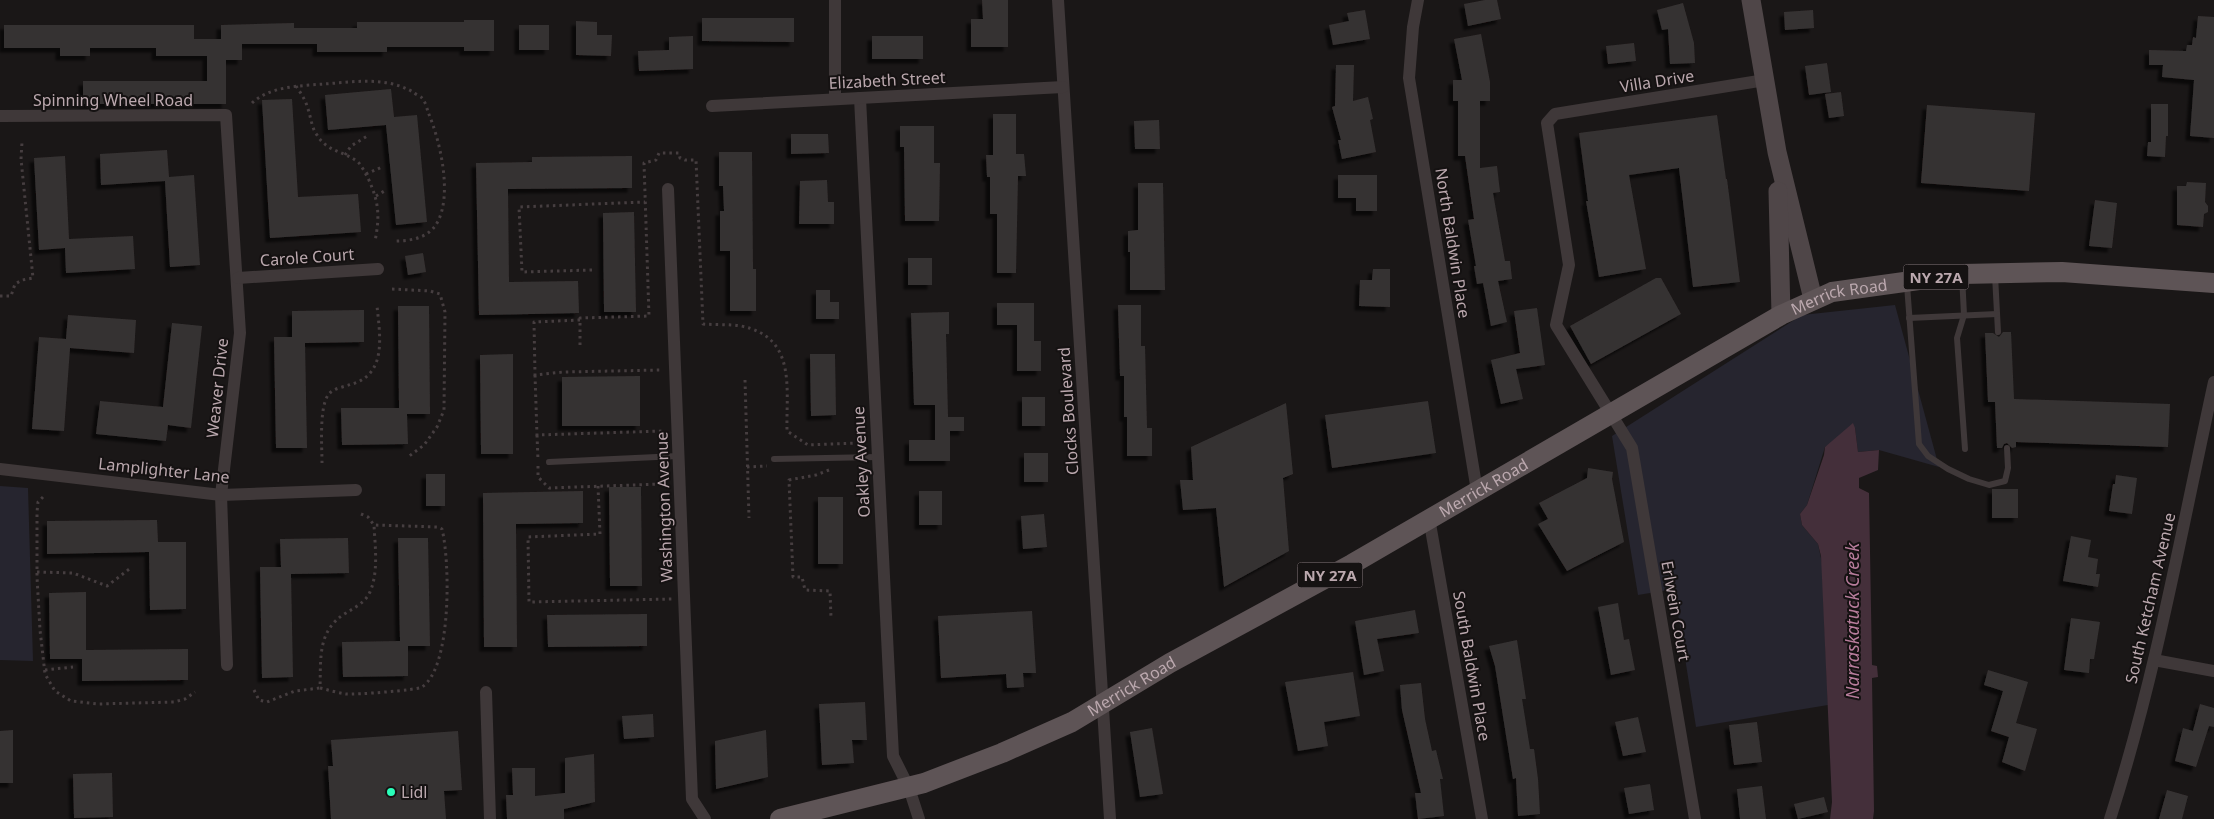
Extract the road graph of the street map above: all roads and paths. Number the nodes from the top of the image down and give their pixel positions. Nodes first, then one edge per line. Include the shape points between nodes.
1 (835, 0) edge
2 (1058, 0) edge
3 (1418, 0) edge
4 (1751, 0) edge
5 (1765, 80) junction
6 (296, 86) junction
7 (1063, 87) junction
8 (860, 98) junction
9 (835, 99) junction
10 (252, 103) dead end
11 (712, 106) dead end
12 (0, 116) edge
13 (226, 116) joint
14 (369, 135) dead end
15 (22, 142) dead end
16 (1777, 152) junction
17 (345, 155) junction
18 (382, 167) dead end
19 (366, 174) junction
20 (386, 190) dead end
21 (668, 190) dead end
22 (376, 196) junction
23 (645, 202) junction
24 (375, 241) dead end
25 (394, 241) dead end
26 (378, 269) dead end
27 (592, 270) dead end
28 (1962, 274) junction
29 (1995, 274) junction
30 (238, 278) junction
31 (1906, 281) junction
32 (2214, 283) edge
33 (392, 289) dead end
34 (0, 296) edge
35 (1813, 299) junction
36 (377, 306) dead end
37 (1997, 314) junction
38 (1781, 315) junction
39 (1964, 315) junction
40 (1909, 318) junction
41 (580, 320) junction
42 (1998, 332) dead end
43 (580, 344) dead end
44 (662, 370) dead end
45 (535, 375) junction
46 (745, 380) dead end
47 (2214, 382) edge
48 (1610, 415) junction
49 (663, 431) dead end
50 (537, 435) junction
51 (876, 436) junction
52 (2007, 448) dead end
53 (1966, 449) dead end
54 (678, 456) junction
55 (408, 457) dead end
56 (877, 457) junction
57 (549, 462) dead end
58 (774, 463) joint
59 (322, 464) dead end
60 (747, 467) junction
61 (0, 469) edge
62 (838, 470) dead end
63 (661, 484) dead end
64 (598, 486) junction
65 (356, 490) dead end
66 (1477, 492) junction
67 (221, 495) junction
68 (42, 497) dead end
69 (361, 514) dead end
70 (749, 518) dead end
71 (1429, 518) junction
72 (374, 525) junction
73 (132, 567) dead end
74 (36, 572) junction
75 (684, 599) junction
76 (831, 618) dead end
77 (2154, 660) junction
78 (227, 664) dead end
79 (73, 667) dead end
80 (45, 670) junction
81 (2214, 672) edge
82 (320, 688) junction
83 (254, 690) dead end
84 (196, 692) dead end
85 (486, 692) dead end
86 (1102, 704) junction
87 (909, 788) junction
88 (490, 819) edge
89 (705, 819) edge
90 (780, 819) edge
91 (919, 819) edge
92 (1110, 819) edge
93 (1482, 819) edge
94 (1694, 819) edge
95 (2110, 819) edge

1 - 9 street
2 - 7 street, Clocks Boulevard
3 - 66 street, North Baldwin Place via 1410,78
4 - 5 main road
5 - 16 main road
5 - 48 street, Villa Drive via 1551,118 1568,265 1556,325
6 - 10 path via 261,94
6 - 17 path via 307,106 316,135 331,150
6 - 25 path via 373,80 397,84 422,98 441,153 443,204 436,224 420,238
7 - 8 street, Elizabeth Street
7 - 86 street, Clocks Boulevard
8 - 9 street, Elizabeth Street
8 - 51 street, Oakley Avenue
9 - 11 street, Elizabeth Street
12 - 13 street, Spinning Wheel Road
13 - 30 street, Weaver Drive
14 - 17 path via 351,146
15 - 34 path via 33,278 15,284 12,296
16 - 35 main road
16 - 38 main road
17 - 19 path via 359,163
18 - 19 path
19 - 22 path
20 - 22 path
21 - 54 street, Washington Avenue
22 - 24 path via 378,227
23 - 27 path via 519,207 522,272
23 - 41 path via 649,316
23 - 51 path via 645,161 656,160 659,153 679,153 680,158 696,160 703,324 747,328 768,338 780,350 786,370 787,430 808,445 857,443 862,437
26 - 30 street, Carole Court
28 - 29 main road, Merrick Road / NY 27A
28 - 31 main road, Merrick Road / NY 27A
28 - 39 lane
29 - 32 main road, Merrick Road / NY 27A via 2062,272
29 - 37 lane
30 - 67 street, Weaver Drive via 240,333
31 - 35 main road, Merrick Road / NY 27A via 1832,292
31 - 40 lane
33 - 55 path via 440,294 445,312 444,410 424,445
35 - 38 main road, Merrick Road / NY 27A
36 - 59 path via 379,351 375,367 370,376 328,395 323,407
37 - 39 lane
37 - 42 lane
38 - 48 main road, Merrick Road / NY 27A
39 - 40 lane
39 - 53 lane via 1957,338
40 - 52 lane via 1919,444 1928,456 1948,469 1989,485 2005,481
41 - 43 path
41 - 45 path via 534,322
44 - 45 path
45 - 50 path
46 - 60 path
47 - 77 street, South Ketcham Avenue
48 - 66 main road, Merrick Road / NY 27A
48 - 94 street, Erlwein Court via 1632,448
49 - 50 path
50 - 64 path via 538,477 542,483 549,488
51 - 56 street, Oakley Avenue
54 - 57 lane
54 - 75 street, Washington Avenue
56 - 58 lane
56 - 87 street, Oakley Avenue via 893,756
58 - 60 path
60 - 70 path
61 - 67 street, Lamplighter Lane
62 - 76 path via 789,480 793,577 802,577 805,590 830,591
63 - 64 path
64 - 75 path via 600,534 528,537 529,602
65 - 67 street, Lamplighter Lane
66 - 71 main road, Merrick Road / NY 27A
67 - 78 street, Weaver Drive
68 - 74 path via 38,502
69 - 72 path via 368,516
71 - 86 main road, Merrick Road / NY 27A
71 - 93 street, South Baldwin Place
72 - 82 path via 376,555 369,594 360,605 331,624 325,634 321,649
72 - 82 path via 442,529 446,568 443,646 429,680 421,688 347,694
73 - 74 path via 107,586 73,573
74 - 80 path
75 - 89 street, Washington Avenue via 692,799
77 - 81 street
77 - 95 street, South Ketcham Avenue via 2128,765
79 - 80 path
80 - 84 path via 55,691 70,701 98,704 174,702
82 - 83 path via 295,691 267,702 259,700
85 - 88 street
86 - 87 main road, Merrick Road / NY 27A via 1072,722 1002,754
86 - 92 street, Clocks Boulevard
87 - 90 main road, Merrick Road / NY 27A
87 - 91 street, Oakley Avenue

